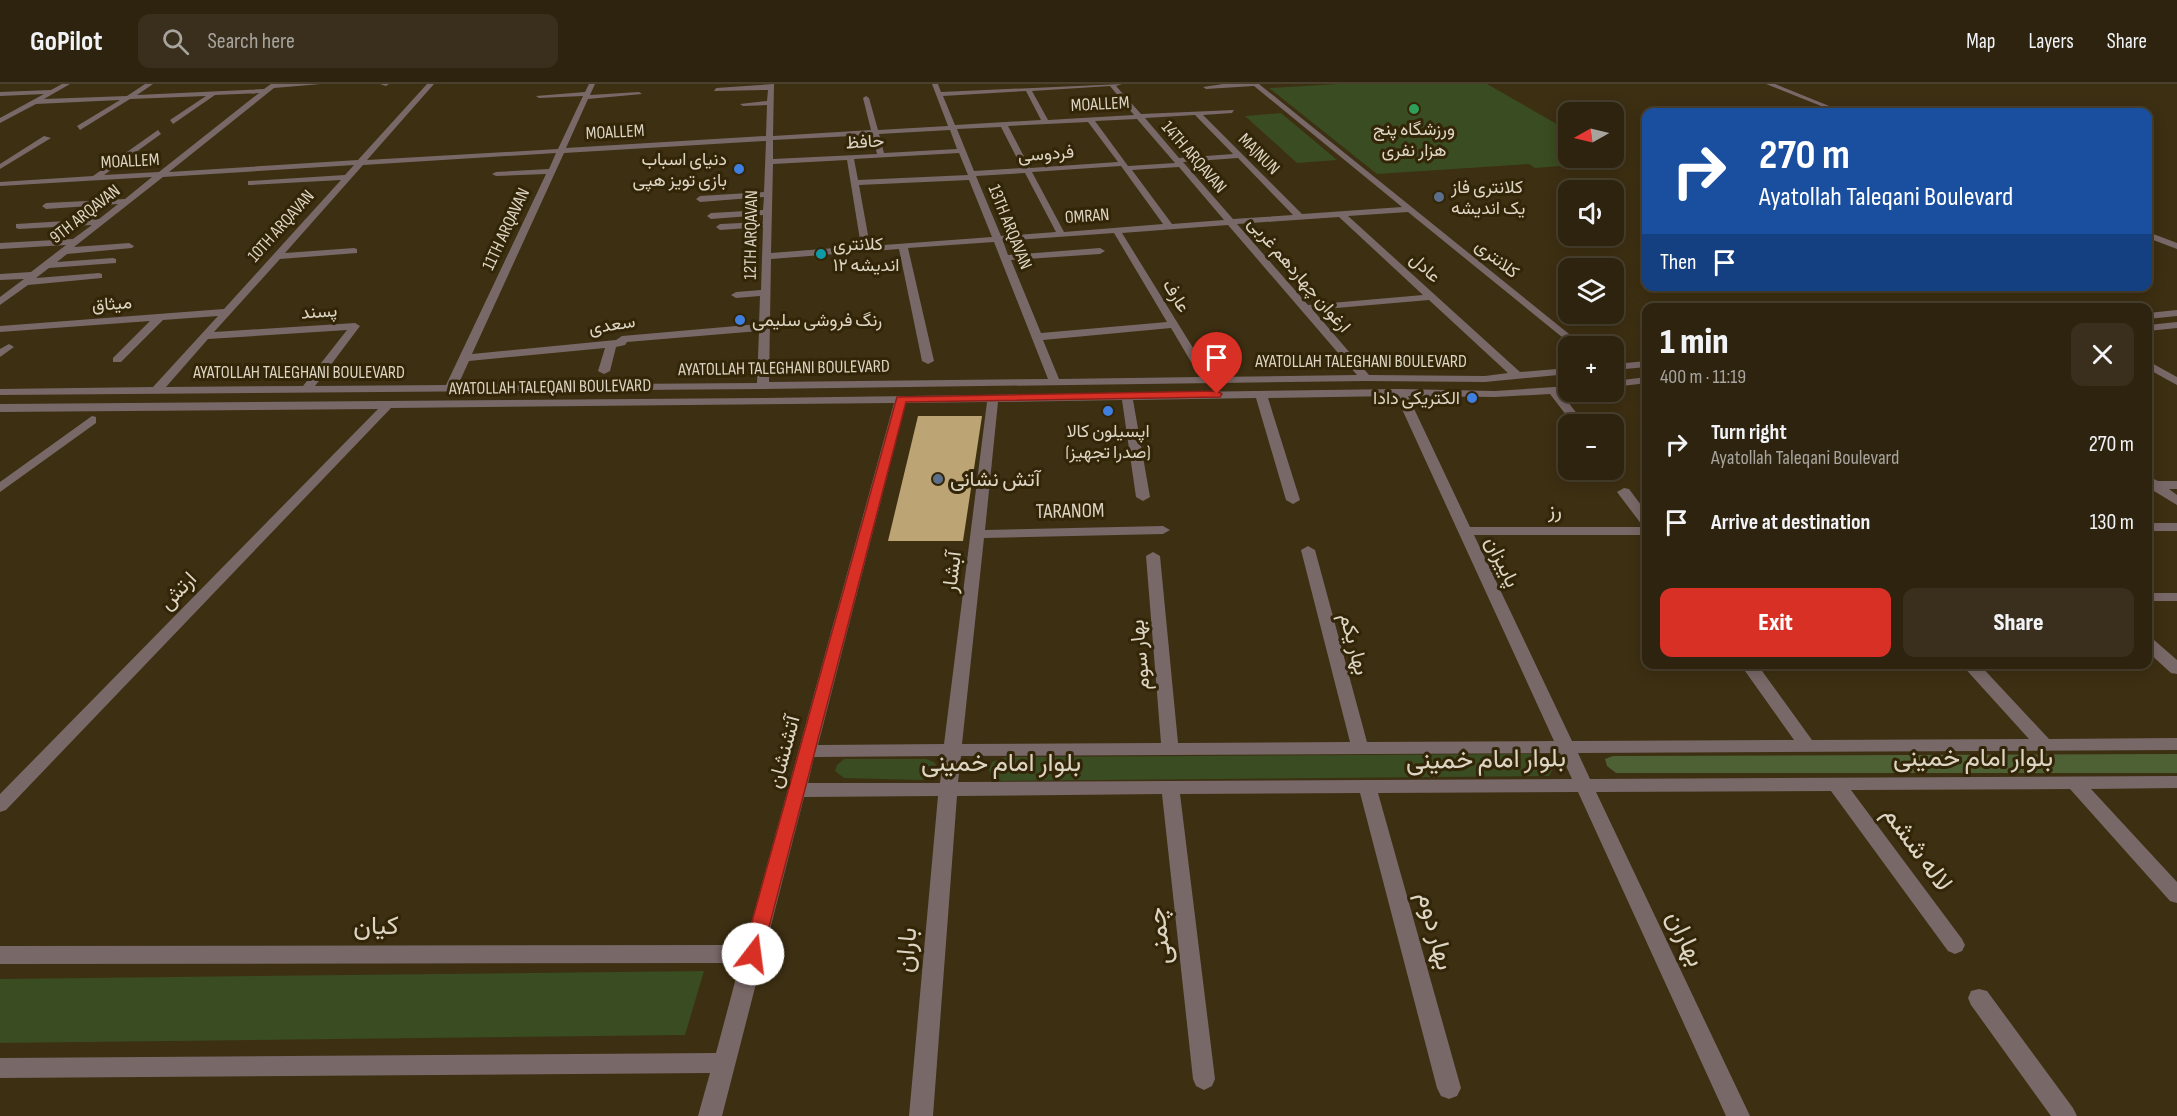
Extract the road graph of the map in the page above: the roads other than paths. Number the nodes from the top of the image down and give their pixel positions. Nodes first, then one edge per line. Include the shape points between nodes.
1 (67, 84) edge
2 (150, 84) edge
3 (226, 84) edge
4 (431, 84) edge
5 (935, 84) edge
6 (1111, 84) edge
7 (1119, 84) edge
8 (1255, 84) edge
9 (1769, 84) edge
10 (317, 85) edge
11 (592, 85) edge
12 (1205, 85) edge
13 (771, 86) edge
14 (272, 87) edge
15 (544, 88) dead end
16 (716, 90) dead end
17 (52, 92) junction
18 (1029, 92) dead end
19 (213, 93) junction
20 (0, 94) edge
21 (639, 94) dead end
22 (939, 94) junction
23 (587, 95) junction
24 (1215, 95) dead end
25 (539, 96) dead end
26 (128, 98) junction
27 (866, 98) dead end
28 (34, 102) junction
29 (1224, 103) dead end
30 (771, 106) junction
31 (744, 107) dead end
32 (1831, 108) edge
33 (15, 112) junction
34 (0, 113) edge
35 (1197, 113) junction
36 (1139, 116) junction
37 (1089, 119) junction
38 (0, 121) edge
39 (173, 122) dead end
40 (1046, 122) junction
41 (1003, 124) junction
42 (953, 127) junction
43 (80, 128) dead end
44 (158, 132) dead end
45 (875, 132) junction
46 (47, 138) dead end
47 (770, 138) junction
48 (560, 151) junction
49 (962, 151) junction
50 (881, 156) junction
51 (1162, 156) dead end
52 (1240, 156) junction
53 (850, 158) junction
54 (1177, 160) junction
55 (769, 162) junction
56 (1125, 162) junction
57 (361, 163) junction
58 (0, 167) edge
59 (551, 171) junction
60 (1028, 171) junction
61 (161, 174) junction
62 (496, 174) dead end
63 (972, 175) junction
64 (348, 177) junction
65 (94, 178) junction
66 (251, 183) dead end
67 (855, 183) junction
68 (0, 184) edge
69 (768, 194) junction
70 (700, 199) dead end
71 (127, 201) junction
72 (46, 206) dead end
73 (1409, 209) junction
74 (768, 212) junction
75 (1341, 214) junction
76 (711, 216) dead end
77 (1300, 217) junction
78 (100, 222) junction
79 (1230, 222) junction
80 (768, 224) junction
81 (19, 226) dead end
82 (1169, 226) junction
83 (720, 227) dead end
84 (1116, 230) junction
85 (1061, 234) junction
86 (2152, 237) edge
87 (998, 239) junction
88 (76, 242) junction
89 (0, 246) edge
90 (129, 246) dead end
91 (903, 246) junction
92 (2177, 246) edge
93 (866, 249) junction
94 (65, 251) junction
95 (354, 251) dead end
96 (1100, 251) dead end
97 (277, 256) junction
98 (767, 256) junction
99 (1005, 258) junction
100 (112, 261) dead end
101 (47, 265) junction
102 (35, 275) junction
103 (99, 276) dead end
104 (0, 277) edge
105 (26, 282) junction
106 (766, 289) junction
107 (736, 292) dead end
108 (1431, 297) junction
109 (0, 302) edge
110 (1305, 308) junction
111 (227, 312) junction
112 (2177, 313) edge
113 (2152, 316) edge
114 (160, 317) junction
115 (1174, 325) junction
116 (2177, 326) edge
117 (765, 327) junction
118 (2152, 328) edge
119 (0, 329) edge
120 (205, 336) junction
121 (1567, 336) edge
122 (1037, 337) junction
123 (611, 344) junction
124 (465, 358) junction
125 (117, 360) dead end
126 (928, 361) dead end
127 (1642, 364) edge
128 (1624, 366) edge
129 (2152, 366) edge
130 (604, 371) dead end
131 (1558, 372) edge
132 (1517, 376) junction
133 (1366, 378) junction
134 (1207, 379) junction
135 (1642, 381) edge
136 (1055, 382) junction
137 (2177, 382) edge
138 (959, 383) junction
139 (1624, 383) edge
140 (763, 386) junction
141 (450, 389) junction
142 (306, 390) junction
143 (1558, 390) edge
144 (104, 391) junction
145 (156, 391) junction
146 (1554, 391) junction
147 (0, 392) edge
148 (1400, 392) junction
149 (1262, 394) junction
150 (1127, 396) junction
151 (958, 398) junction
152 (993, 398) junction
153 (901, 399) junction
154 (387, 406) junction
155 (0, 408) edge
156 (79, 408) junction
157 (1571, 414) edge
158 (92, 420) dead end
159 (2152, 483) edge
160 (2152, 484) edge
161 (2177, 484) edge
162 (0, 488) edge
163 (1624, 492) dead end
164 (1143, 496) dead end
165 (1293, 500) dead end
166 (2177, 501) edge
167 (1642, 515) edge
168 (2152, 527) edge
169 (2177, 527) edge
170 (1163, 530) dead end
171 (1464, 531) junction
172 (1642, 531) edge
173 (978, 534) junction
174 (1308, 549) dead end
175 (1153, 556) dead end
176 (2152, 597) edge
177 (2177, 597) edge
178 (2152, 647) edge
179 (1752, 669) edge
180 (1974, 669) edge
181 (2177, 669) edge
182 (2044, 744) junction
183 (2177, 744) edge
184 (1808, 747) junction
185 (1360, 748) junction
186 (1568, 748) junction
187 (1170, 749) junction
188 (807, 751) junction
189 (953, 751) junction
190 (2075, 783) junction
191 (2177, 783) edge
192 (1584, 784) junction
193 (1836, 784) junction
194 (1170, 788) junction
195 (1368, 788) junction
196 (948, 789) junction
197 (796, 790) junction
198 (0, 805) edge
199 (2177, 895) edge
200 (1955, 945) dead end
201 (753, 954) junction
202 (0, 955) edge
203 (1979, 998) dead end
204 (724, 1063) junction
205 (0, 1068) edge
206 (1204, 1079) dead end
207 (1449, 1088) dead end
208 (710, 1116) edge
209 (921, 1116) edge
210 (1738, 1116) edge
211 (2065, 1116) edge

1 - 17 street
2 - 26 street
3 - 19 street
4 - 57 street, 10TH ARQAVAN
5 - 22 street, 13TH ARQAVAN
6 - 7 street
6 - 22 street
6 - 36 street, 14TH ARQAVAN
8 - 12 street
8 - 73 street, کلانتری
9 - 32 street
10 - 14 street
11 - 15 street
11 - 23 street, 11TH ARQAVAN
12 - 24 street
13 - 16 street
13 - 30 street, 12TH ARQAVAN
14 - 19 street
14 - 61 street, 9TH ARQAVAN
17 - 20 street
17 - 28 street
18 - 40 street
19 - 26 street
19 - 39 street
21 - 23 street
22 - 42 street, 13TH ARQAVAN
23 - 25 street
23 - 48 street, 11TH ARQAVAN
26 - 28 street
26 - 43 street
27 - 45 street
28 - 33 street
29 - 35 street, MOALLEM via 1232,111
30 - 31 street
30 - 47 street, 12TH ARQAVAN
33 - 34 street
33 - 38 street
35 - 36 street, MOALLEM
35 - 52 street, MAJNUN
36 - 37 street, MOALLEM
36 - 54 street, 14TH ARQAVAN
37 - 40 street, MOALLEM
37 - 56 street
40 - 41 street, MOALLEM
41 - 42 street, MOALLEM
41 - 60 street
42 - 45 street, MOALLEM
42 - 49 street, 13TH ARQAVAN
44 - 65 street
45 - 47 street, MOALLEM
45 - 50 street
46 - 58 street
47 - 48 street, MOALLEM
47 - 55 street, 12TH ARQAVAN
48 - 57 street, MOALLEM
48 - 59 street, 11TH ARQAVAN
49 - 50 street, حافظ
49 - 63 street, 13TH ARQAVAN
50 - 53 street, حافظ
51 - 54 street
52 - 54 street
52 - 77 street, MAJNUN
53 - 55 street, حافظ
53 - 67 street
54 - 56 street, فردوسی
54 - 79 street, 14TH ARQAVAN
55 - 69 street, 12TH ARQAVAN
56 - 60 street, فردوسی
56 - 82 street
57 - 61 street, MOALLEM
57 - 64 street, 10TH ARQAVAN
59 - 62 street
59 - 124 street, 11TH ARQAVAN
60 - 63 street, فردوسی
60 - 85 street
61 - 65 street, MOALLEM
61 - 71 street, 9TH ARQAVAN
63 - 67 street, فردوسی
63 - 87 street, 13TH ARQAVAN
64 - 66 street
64 - 97 street, 10TH ARQAVAN
65 - 68 street, MOALLEM
67 - 93 street
69 - 70 street
69 - 74 street, 12TH ARQAVAN
71 - 72 street
71 - 78 street, 9TH ARQAVAN
73 - 75 street, OMRAN
73 - 121 street, کلانتری
74 - 76 street
74 - 80 street, 12TH ARQAVAN
75 - 77 street, OMRAN
75 - 108 street, عادل
77 - 79 street, OMRAN
78 - 81 street
78 - 88 street, 9TH ARQAVAN
79 - 82 street, OMRAN
79 - 110 street, ارغوان چهاردهم غربی
80 - 83 street
80 - 98 street, 12TH ARQAVAN
82 - 84 street, OMRAN
84 - 85 street, OMRAN
84 - 115 street, عارف
85 - 87 street, OMRAN
86 - 92 street
87 - 91 street, OMRAN
87 - 99 street, 13TH ARQAVAN
88 - 89 street
88 - 94 street, 9TH ARQAVAN
90 - 94 street
91 - 93 street, OMRAN
91 - 126 street
93 - 98 street, OMRAN
94 - 101 street, 9TH ARQAVAN
95 - 97 street
96 - 99 street
97 - 111 street, 10TH ARQAVAN
98 - 106 street, 12TH ARQAVAN
99 - 122 street, 13TH ARQAVAN
100 - 101 street
101 - 102 street, 9TH ARQAVAN
102 - 104 street
102 - 105 street, 9TH ARQAVAN
103 - 105 street
105 - 109 street, 9TH ARQAVAN
106 - 107 street
106 - 117 street, 12TH ARQAVAN
108 - 110 street
108 - 132 street, عادل
110 - 133 street, ارغوان چهاردهم غربی
111 - 114 street, میثاق
111 - 120 street, 10TH ARQAVAN
112 - 113 street
114 - 119 street, میثاق
114 - 125 street
115 - 122 street
115 - 134 street, عارف
116 - 118 street
117 - 123 street, سعدی via 622,339 621,343
117 - 140 street, 12TH ARQAVAN
120 - 142 street, پسند via 355,326
120 - 145 street, 10TH ARQAVAN
122 - 136 street, 13TH ARQAVAN
123 - 124 street, سعدی
123 - 130 street
124 - 141 street, 11TH ARQAVAN
127 - 128 street
129 - 137 street
131 - 132 street, AYATOLLAH TALEGHANI BOULEVARD
132 - 133 street, AYATOLLAH TALEGHANI BOULEVARD
133 - 134 street, AYATOLLAH TALEGHANI BOULEVARD
134 - 136 street, AYATOLLAH TALEGHANI BOULEVARD
135 - 139 street
136 - 138 street, AYATOLLAH TALEGHANI BOULEVARD
138 - 140 street, AYATOLLAH TALEGHANI BOULEVARD
138 - 151 street
140 - 141 street, AYATOLLAH TALEGHANI BOULEVARD
141 - 142 street, AYATOLLAH TALEGHANI BOULEVARD
142 - 145 street, AYATOLLAH TALEGHANI BOULEVARD
143 - 146 street, AYATOLLAH TALEQANI BOULEVARD
144 - 145 street, AYATOLLAH TALEGHANI BOULEVARD
144 - 147 street, AYATOLLAH TALEGHANI BOULEVARD
144 - 156 street
146 - 148 street, AYATOLLAH TALEQANI BOULEVARD
146 - 157 street
148 - 149 street, AYATOLLAH TALEQANI BOULEVARD
148 - 171 street, پاییزان
149 - 150 street, AYATOLLAH TALEQANI BOULEVARD
149 - 165 street
150 - 152 street, AYATOLLAH TALEQANI BOULEVARD
150 - 164 street
151 - 152 street, AYATOLLAH TALEQANI BOULEVARD
151 - 153 street, AYATOLLAH TALEQANI BOULEVARD
152 - 173 street, آبشار
153 - 154 street, AYATOLLAH TALEQANI BOULEVARD
153 - 188 street, آتشنشان
154 - 156 street, AYATOLLAH TALEQANI BOULEVARD
154 - 198 street, ارتش
155 - 156 street, AYATOLLAH TALEQANI BOULEVARD
158 - 162 street
159 - 161 street
160 - 166 street
163 - 167 street
168 - 169 street
170 - 173 street, TARANOM
171 - 172 street, رز
171 - 186 street, پاییزان
173 - 189 street, آبشار
174 - 185 street, بهار یکم
175 - 187 street, بهار سوم
176 - 177 street
178 - 181 street
179 - 184 street
180 - 182 street
182 - 183 street, بلوار امام خمینی
182 - 184 street, بلوار امام خمینی
184 - 186 street, بلوار امام خمینی
185 - 186 street, بلوار امام خمینی
185 - 187 street, بلوار امام خمینی
186 - 192 street, پاییزان
187 - 189 street, بلوار امام خمینی
188 - 189 street, بلوار امام خمینی
188 - 197 street, آتشنشان
189 - 196 street, آبشار
190 - 191 street, بلوار امام خمینی
190 - 193 street, بلوار امام خمینی
190 - 199 street
192 - 193 street, بلوار امام خمینی
192 - 195 street, بلوار امام خمینی
192 - 210 street, بهاران
193 - 200 street, لاله ششم
194 - 195 street, بلوار امام خمینی
194 - 196 street, بلوار امام خمینی
194 - 206 street, چمنی
195 - 207 street, بهار دوم
196 - 197 street, بلوار امام خمینی
196 - 209 street, باران
197 - 201 street, آتشنشان
201 - 202 street, کیان
201 - 204 street, آتشنشان
203 - 211 street
204 - 205 street
204 - 208 street, آتشنشان

